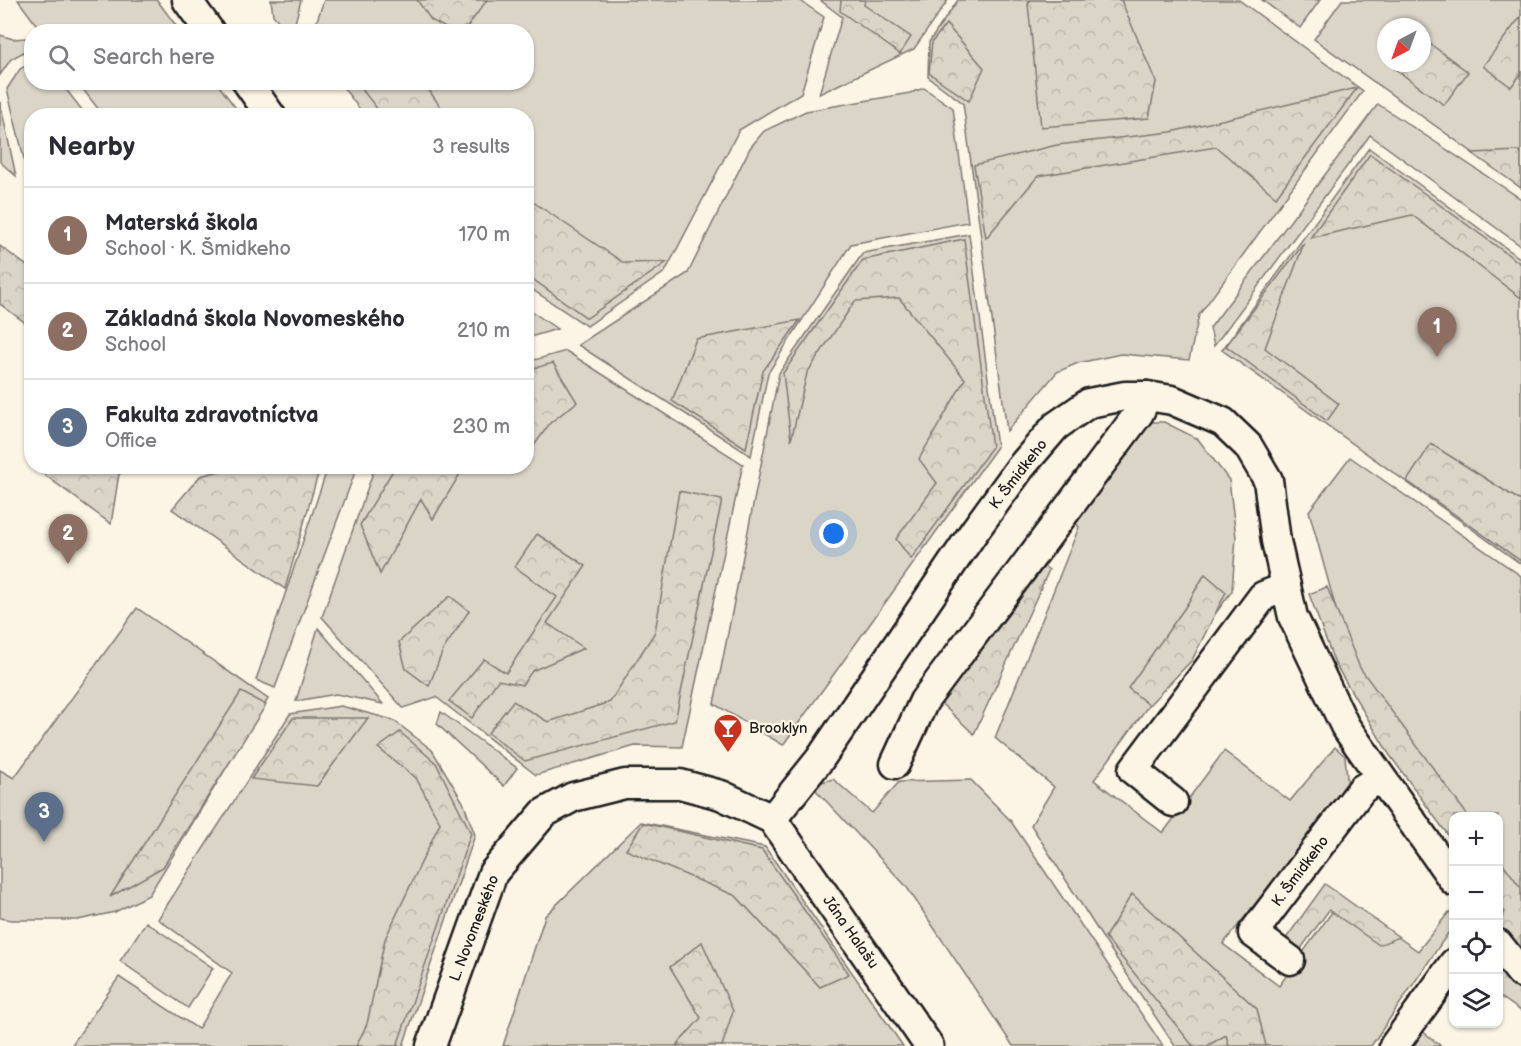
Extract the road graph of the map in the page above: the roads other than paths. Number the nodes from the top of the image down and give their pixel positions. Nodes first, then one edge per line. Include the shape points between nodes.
1 (187, 0) edge
2 (204, 24) edge
3 (253, 90) edge
4 (265, 108) edge
5 (1147, 396) junction
6 (1286, 587) junction
7 (895, 764) dead end
8 (1380, 778) junction
9 (1173, 802) dead end
10 (772, 819) junction
11 (1449, 874) edge
12 (1503, 950) edge
13 (1290, 960) dead end
14 (1449, 970) edge
15 (1521, 973) edge
16 (431, 1046) edge
17 (929, 1046) edge
18 (1394, 1046) edge

1 - 2 street
3 - 4 street
5 - 6 street, K. Šmidkeho via 1172,400 1223,423 1248,446 1268,480
5 - 7 street via 1139,413 924,701
5 - 10 street, K. Šmidkeho via 1125,396 1089,404 1056,426 973,533 820,759
6 - 8 street, K. Šmidkeho via 1293,617 1345,726
6 - 9 street via 1263,596 1133,770
8 - 11 street, K. Šmidkeho
8 - 13 street, K. Šmidkeho via 1362,789 1253,933
10 - 16 street, L. Novomeského via 721,795 680,784 625,784 573,797 543,813 493,873
10 - 17 street, Jána Halašu
12 - 15 street
14 - 18 street

